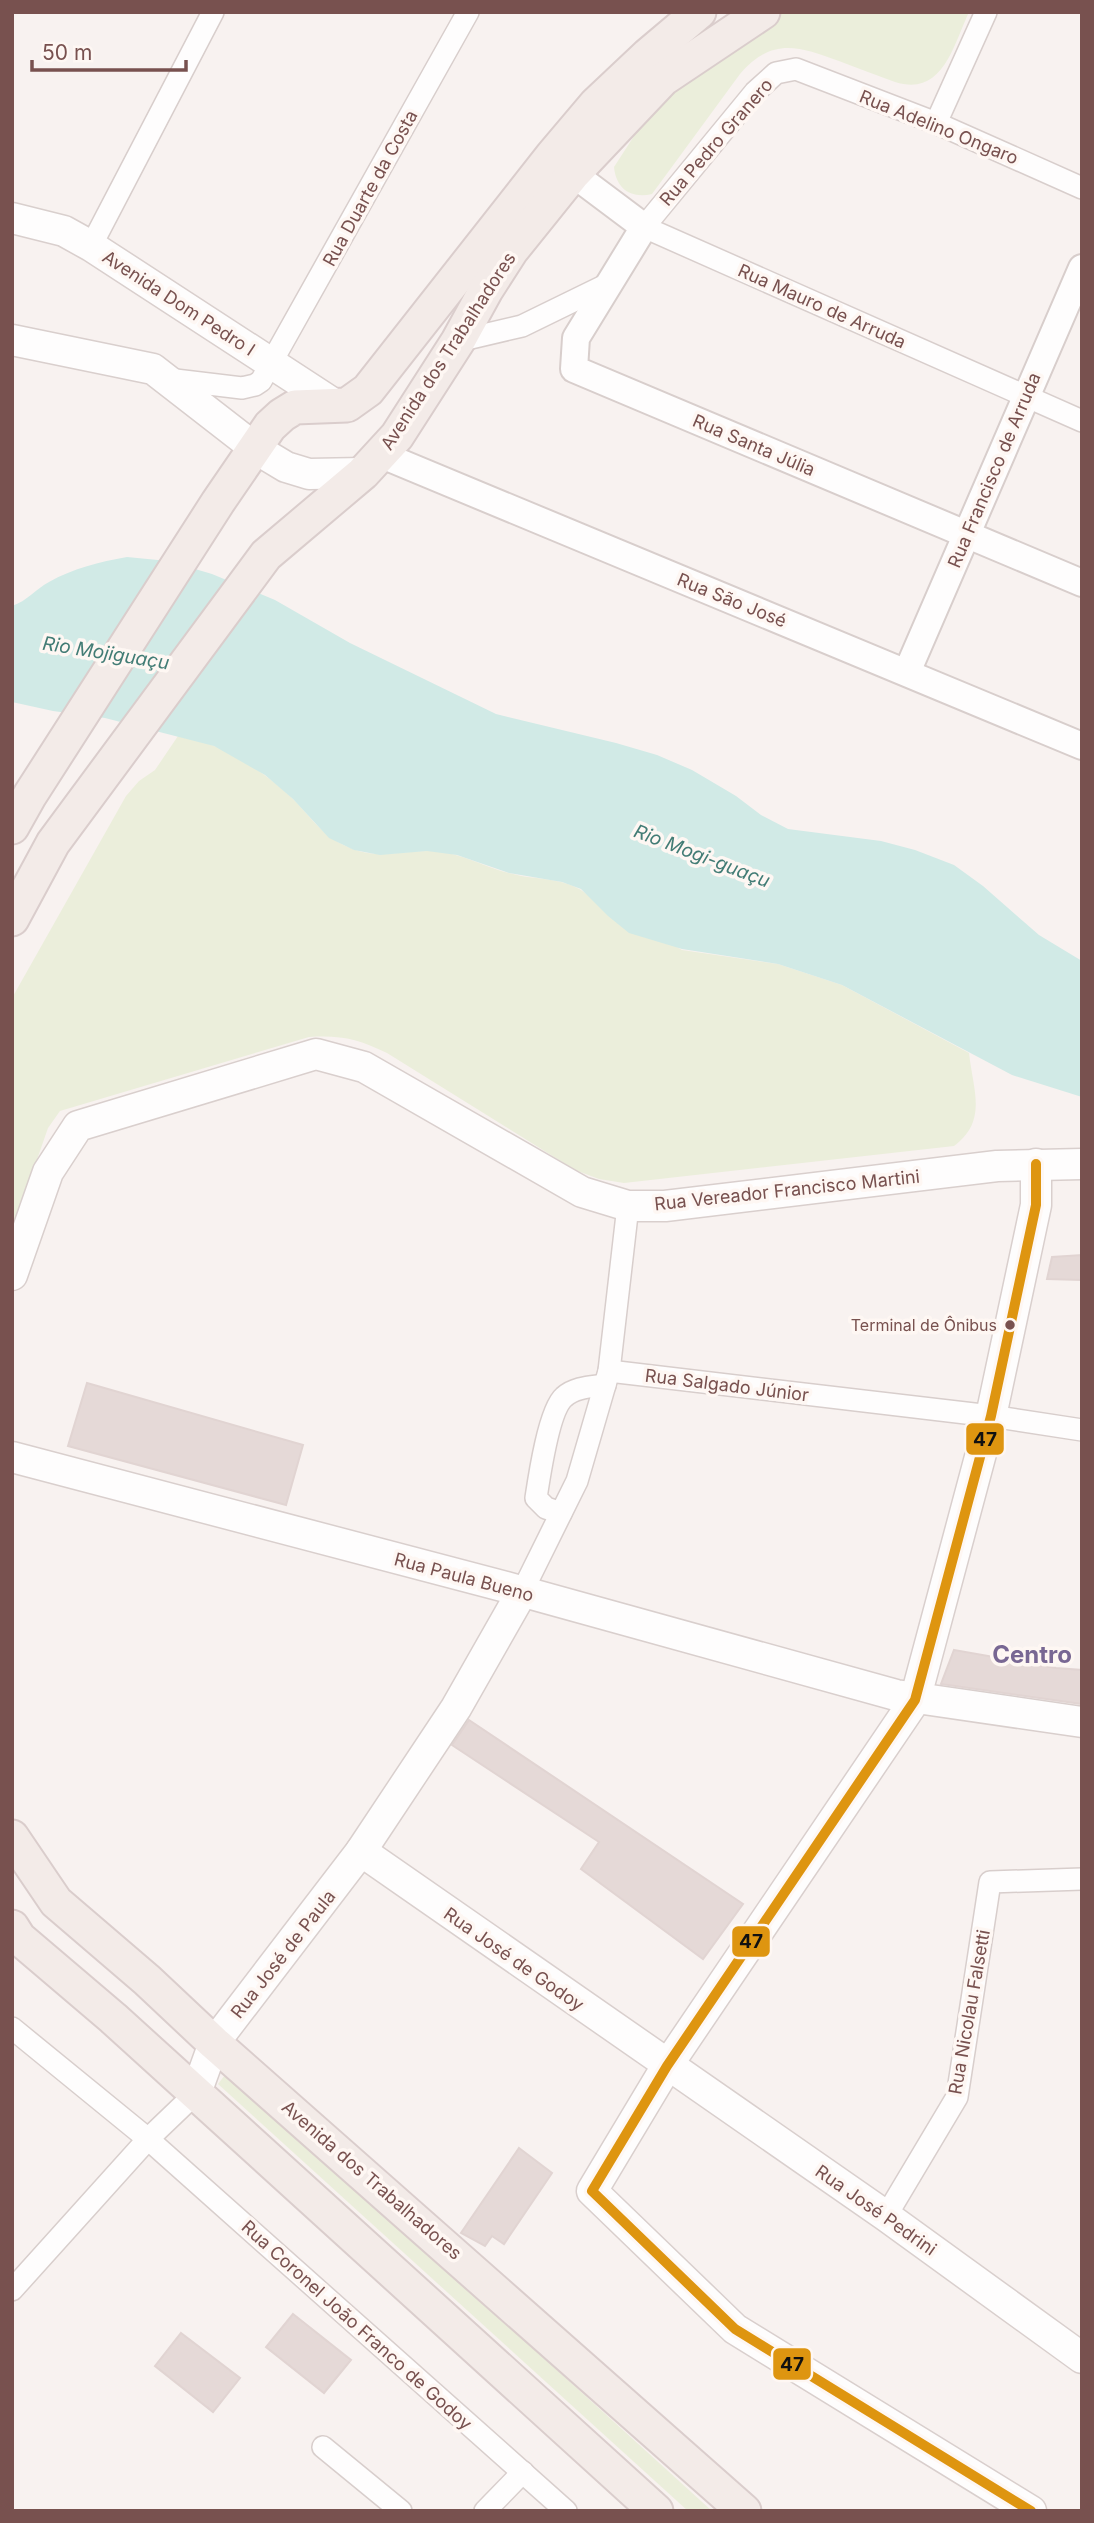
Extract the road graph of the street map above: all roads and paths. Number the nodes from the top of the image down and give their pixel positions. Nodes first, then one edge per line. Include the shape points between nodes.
1 (213, 12) edge
2 (468, 12) edge
3 (699, 12) edge
4 (763, 12) edge
5 (986, 12) edge
6 (796, 69) joint
7 (936, 123) junction
8 (562, 165) junction
9 (1082, 188) edge
10 (12, 218) edge
11 (644, 227) junction
12 (91, 246) junction
13 (1082, 268) edge
14 (610, 283) junction
15 (12, 340) edge
16 (458, 341) junction
17 (272, 363) junction
18 (167, 379) junction
19 (1026, 396) junction
20 (337, 406) junction
21 (1082, 421) edge
22 (256, 449) junction
23 (373, 464) junction
24 (965, 535) junction
25 (1082, 583) edge
26 (907, 672) junction
27 (1082, 746) edge
28 (12, 827) edge
29 (12, 919) edge
30 (1036, 1164) junction
31 (1082, 1164) edge
32 (628, 1206) junction
33 (12, 1275) edge
34 (607, 1378) junction
35 (990, 1416) junction
36 (1082, 1430) edge
37 (12, 1457) edge
38 (561, 1513) junction
39 (522, 1592) junction
40 (915, 1700) junction
41 (1082, 1722) edge
42 (12, 1837) edge
43 (361, 1851) junction
44 (1082, 1879) edge
45 (12, 1927) edge
46 (12, 2028) edge
47 (214, 2043) junction
48 (667, 2066) junction
49 (196, 2093) junction
50 (148, 2139) junction
51 (886, 2216) junction
52 (12, 2290) edge
53 (1082, 2358) edge
54 (323, 2447) dead end
55 (523, 2472) junction
56 (401, 2511) edge
57 (485, 2511) edge
58 (566, 2511) edge
59 (656, 2511) edge
60 (744, 2511) edge
61 (1031, 2511) edge

1 - 12 street
2 - 17 street, Rua Duarte da Costa
3 - 8 main road, Avenida dos Trabalhadores via 596,104
4 - 8 main road, Avenida dos Trabalhadores via 663,79
5 - 7 street
6 - 7 street, Rua Adelino Ongaro
6 - 11 street, Rua Pedro Granero via 776,74 755,92
7 - 9 street, Rua Adelino Ongaro
8 - 11 street, Rua Mauro de Arruda
8 - 16 main road, Avenida dos Trabalhadores
8 - 20 main road, Avenida dos Trabalhadores via 368,390 347,405
10 - 12 main road, Avenida Dom Pedro I via 64,231
11 - 14 street, Rua Santa Júlia
11 - 19 street, Rua Mauro de Arruda
12 - 17 main road, Avenida Dom Pedro I
13 - 19 street, Rua Francisco de Arruda
14 - 16 street via 522,327
14 - 24 street, Rua Santa Júlia via 576,338 574,369
15 - 18 main road via 153,369
16 - 23 main road, Avenida dos Trabalhadores via 397,436
17 - 18 street, Rua Duarte da Costa via 261,382 242,388
17 - 20 main road, Avenida Dom Pedro I
18 - 22 main road
19 - 21 street, Rua Mauro de Arruda
19 - 24 street, Rua Francisco de Arruda
20 - 22 main road, Avenida dos Trabalhadores via 295,407 270,426
22 - 23 main road via 286,467 310,474
22 - 28 main road, Avenida dos Trabalhadores
23 - 26 street, Rua São José
23 - 29 main road, Avenida dos Trabalhadores via 266,555 53,843
24 - 25 street, Rua Santa Júlia
24 - 26 street, Rua Francisco de Arruda
26 - 27 street, Rua São José
30 - 31 main road, Rua Vereador Francisco Martini
30 - 32 main road, Rua Vereador Francisco Martini via 665,1206
30 - 35 main road via 1036,1205
32 - 33 main road, Rua Vereador Francisco Martini via 583,1192 364,1067 316,1054 78,1126 48,1172
32 - 34 street
34 - 35 street, Rua Salgado Júnior
34 - 38 street via 577,1481
34 - 38 street via 562,1398 549,1430 536,1498
35 - 36 street, Rua Salgado Júnior
35 - 40 main road
37 - 39 main road, Rua Paula Bueno
38 - 39 street
39 - 40 main road, Rua Paula Bueno
39 - 43 main road, Rua José de Paula via 456,1708
40 - 41 main road, Rua Paula Bueno
40 - 48 main road
42 - 47 main road, Avenida dos Trabalhadores via 56,1902
43 - 47 main road, Rua José de Paula
43 - 48 main road, Rua José de Godoy
44 - 51 street, Rua Nicolau Falsetti via 990,1882 957,2097
45 - 49 main road
46 - 50 street, Rua Coronel João Franco de Godoy
47 - 49 main road, Rua José de Paula
47 - 60 main road, Avenida dos Trabalhadores
48 - 51 main road, Rua José Pedrini
48 - 61 main road via 592,2191 735,2329
49 - 50 street, Rua José de Paula
49 - 59 main road
50 - 52 street, Rua José de Paula
50 - 55 street, Rua Coronel João Franco de Godoy
51 - 53 main road, Rua José Pedrini
54 - 56 street
55 - 57 street
55 - 58 street, Rua Coronel João Franco de Godoy

